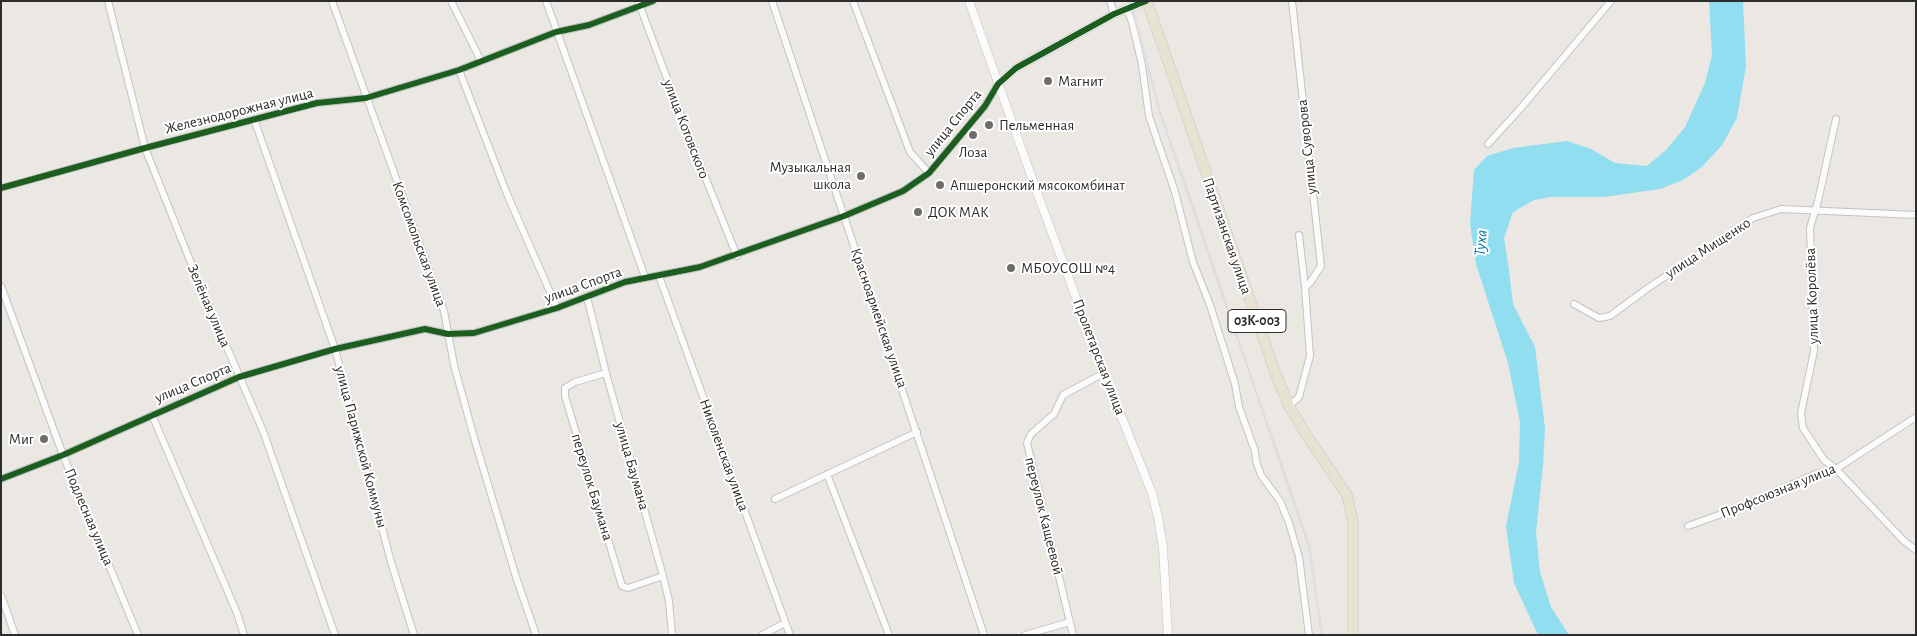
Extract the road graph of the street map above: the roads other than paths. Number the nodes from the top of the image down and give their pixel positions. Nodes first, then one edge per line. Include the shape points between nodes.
1 (108, 1) edge
2 (332, 1) edge
3 (451, 1) edge
4 (546, 1) edge
5 (652, 1) edge
6 (772, 1) edge
7 (854, 1) edge
8 (969, 1) edge
9 (1110, 1) edge
10 (1146, 1) edge
11 (1292, 1) edge
12 (1611, 1) edge
13 (638, 4) edge
14 (1127, 9) junction
15 (1114, 14) junction
16 (556, 32) junction
17 (481, 61) junction
18 (459, 70) junction
19 (998, 84) junction
20 (366, 98) junction
21 (254, 119) junction
22 (1836, 119) dead end
23 (1488, 144) dead end
24 (145, 148) junction
25 (929, 172) junction
26 (1, 188) edge
27 (1815, 210) junction
28 (1916, 215) edge
29 (844, 216) junction
30 (1299, 235) dead end
31 (737, 256) junction
32 (659, 276) junction
33 (645, 277) junction
34 (1, 286) edge
35 (1305, 287) junction
36 (586, 297) junction
37 (1574, 304) dead end
38 (557, 308) junction
39 (448, 334) junction
40 (335, 349) junction
41 (606, 373) junction
42 (1104, 374) junction
43 (239, 377) junction
44 (1289, 406) junction
45 (152, 414) junction
46 (1916, 418) edge
47 (917, 432) junction
48 (63, 455) junction
49 (1836, 469) junction
50 (827, 474) junction
51 (1, 479) edge
52 (775, 499) dead end
53 (1688, 526) dead end
54 (1916, 550) edge
55 (663, 576) junction
56 (1, 594) edge
57 (1070, 622) junction
58 (785, 623) junction
59 (15, 635) edge
60 (138, 635) edge
61 (244, 635) edge
62 (335, 635) edge
63 (414, 635) edge
64 (536, 635) edge
65 (672, 635) edge
66 (762, 635) edge
67 (790, 635) edge
68 (889, 635) edge
69 (984, 635) edge
70 (1025, 635) edge
71 (1073, 635) edge
72 (1168, 635) edge
73 (1309, 635) edge
74 (1352, 635) edge

1 - 24 street, Зелёная улица
2 - 20 street, Комсомольская улица
3 - 17 street
4 - 16 street
5 - 13 street, Железнодорожная улица
6 - 29 street, Красноармейская улица
7 - 25 street via 910,152
8 - 19 street, Пролетарская улица
9 - 15 street
10 - 14 street, улица Спорта
10 - 44 main road, Партизанская улица / 03К-003
11 - 35 street, улица Суворова via 1321,266
12 - 23 street
13 - 16 street, Железнодорожная улица via 589,25
13 - 31 street, улица Котовского
14 - 15 street, улица Спорта
14 - 73 street via 1142,65 1149,116 1175,192 1193,262 1235,384 1261,475 1280,500 1289,523 1300,565
15 - 19 street, улица Спорта via 1016,68
16 - 17 street, Железнодорожная улица
16 - 33 street
17 - 18 street, Железнодорожная улица
18 - 20 street, Железнодорожная улица
18 - 38 street via 507,194
19 - 25 street, улица Спорта via 985,106
19 - 42 street, Пролетарская улица
20 - 21 street, Железнодорожная улица via 317,103
20 - 39 street, Комсомольская улица via 444,311
21 - 24 street, Железнодорожная улица
21 - 40 street, улица Парижской Коммуны
22 - 27 street, улица Королёва
24 - 26 street, Железнодорожная улица
24 - 43 street, Зелёная улица
25 - 29 street, улица Спорта via 904,191
27 - 28 street, улица Мищенко
27 - 37 street, улица Мищенко via 1781,209 1753,218 1610,316 1599,318
27 - 49 street, улица Королёва via 1810,228 1814,351 1801,413 1809,440 1824,460
29 - 31 street, улица Спорта
29 - 47 street, Красноармейская улица
30 - 35 street
31 - 32 street, улица Спорта
32 - 33 street, улица Спорта
32 - 58 street, Николенская улица
33 - 36 street, улица Спорта
34 - 48 street, Подлесная улица
35 - 44 street via 1310,356 1299,397
36 - 38 street, улица Спорта
36 - 41 street, улица Баумана
38 - 39 street, улица Спорта via 474,333
39 - 40 street, улица Спорта via 425,329
39 - 64 street, Комсомольская улица via 475,441
40 - 43 street, улица Спорта
40 - 63 street, улица Парижской Коммуны
41 - 55 street, улица Баумана
41 - 55 street, переулок Баумана via 575,382 565,388 564,396 622,586 628,588
42 - 57 street, переулок Кащеевой via 1063,395 1054,414 1031,434 1026,443
42 - 72 street, Пролетарская улица via 1143,470 1158,517
43 - 45 street, улица Спорта
43 - 62 street, Зелёная улица via 263,431
44 - 74 main road, Партизанская улица / 03К-003 via 1347,495 1351,508
45 - 48 street, улица Спорта
45 - 61 street
46 - 49 street, Профсоюзная улица
47 - 50 street
47 - 69 street, Красноармейская улица
48 - 51 street, улица Спорта
48 - 60 street, Подлесная улица
49 - 53 street, Профсоюзная улица via 1816,474
49 - 54 street, улица Королёва
50 - 52 street
50 - 68 street
55 - 65 street, улица Баумана via 670,601
56 - 59 street
57 - 70 street
57 - 71 street, переулок Кащеевой
58 - 66 street
58 - 67 street, Николенская улица

